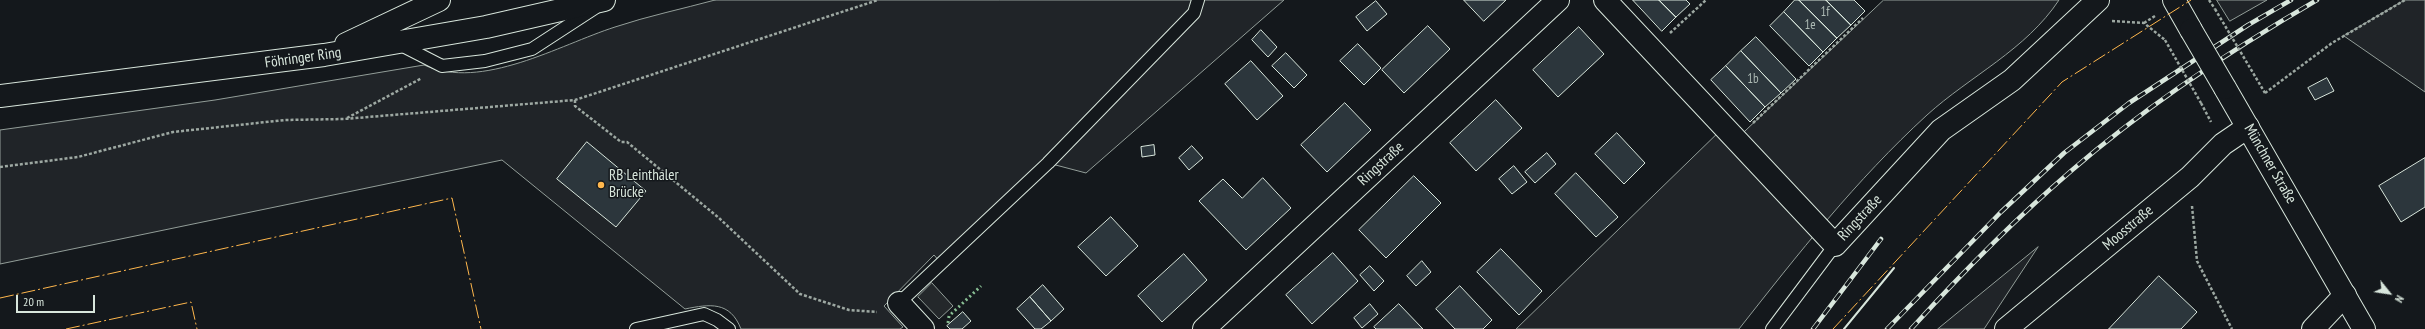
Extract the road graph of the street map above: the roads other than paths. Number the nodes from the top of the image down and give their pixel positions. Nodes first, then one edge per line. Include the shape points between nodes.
1 (438, 0) edge
2 (604, 0) edge
3 (607, 0) edge
4 (1198, 0) edge
5 (1558, 0) edge
6 (1605, 0) edge
7 (2174, 0) edge
8 (2104, 8) edge
9 (396, 42) junction
10 (324, 55) junction
11 (0, 96) edge
12 (2248, 127) junction
13 (1835, 245) junction
14 (2345, 295) junction
15 (899, 303) joint
16 (636, 329) edge
17 (729, 329) edge
18 (923, 329) edge
19 (1204, 329) edge
20 (1772, 329) edge
21 (2006, 329) edge
22 (2312, 329) edge
23 (2364, 329) edge

1 - 10 main road
2 - 9 main road, Föhringer Ring via 486,27
3 - 9 lane via 532,49 485,61 442,66
4 - 15 lane via 1194,13 1048,163
5 - 19 main road, Ringstraße
6 - 13 main road, Ringstraße
7 - 12 main road, Münchner Straße, bridge
8 - 13 main road, Ringstraße via 2012,80 1941,130
9 - 10 main road, Föhringer Ring
10 - 11 main road, Föhringer Ring
12 - 14 main road, Münchner Straße
12 - 21 main road, Moosstraße via 2223,144 2190,177
13 - 20 lane
14 - 22 main road
14 - 23 main road, Münchner Straße
15 - 18 main road
16 - 17 lane via 704,314

